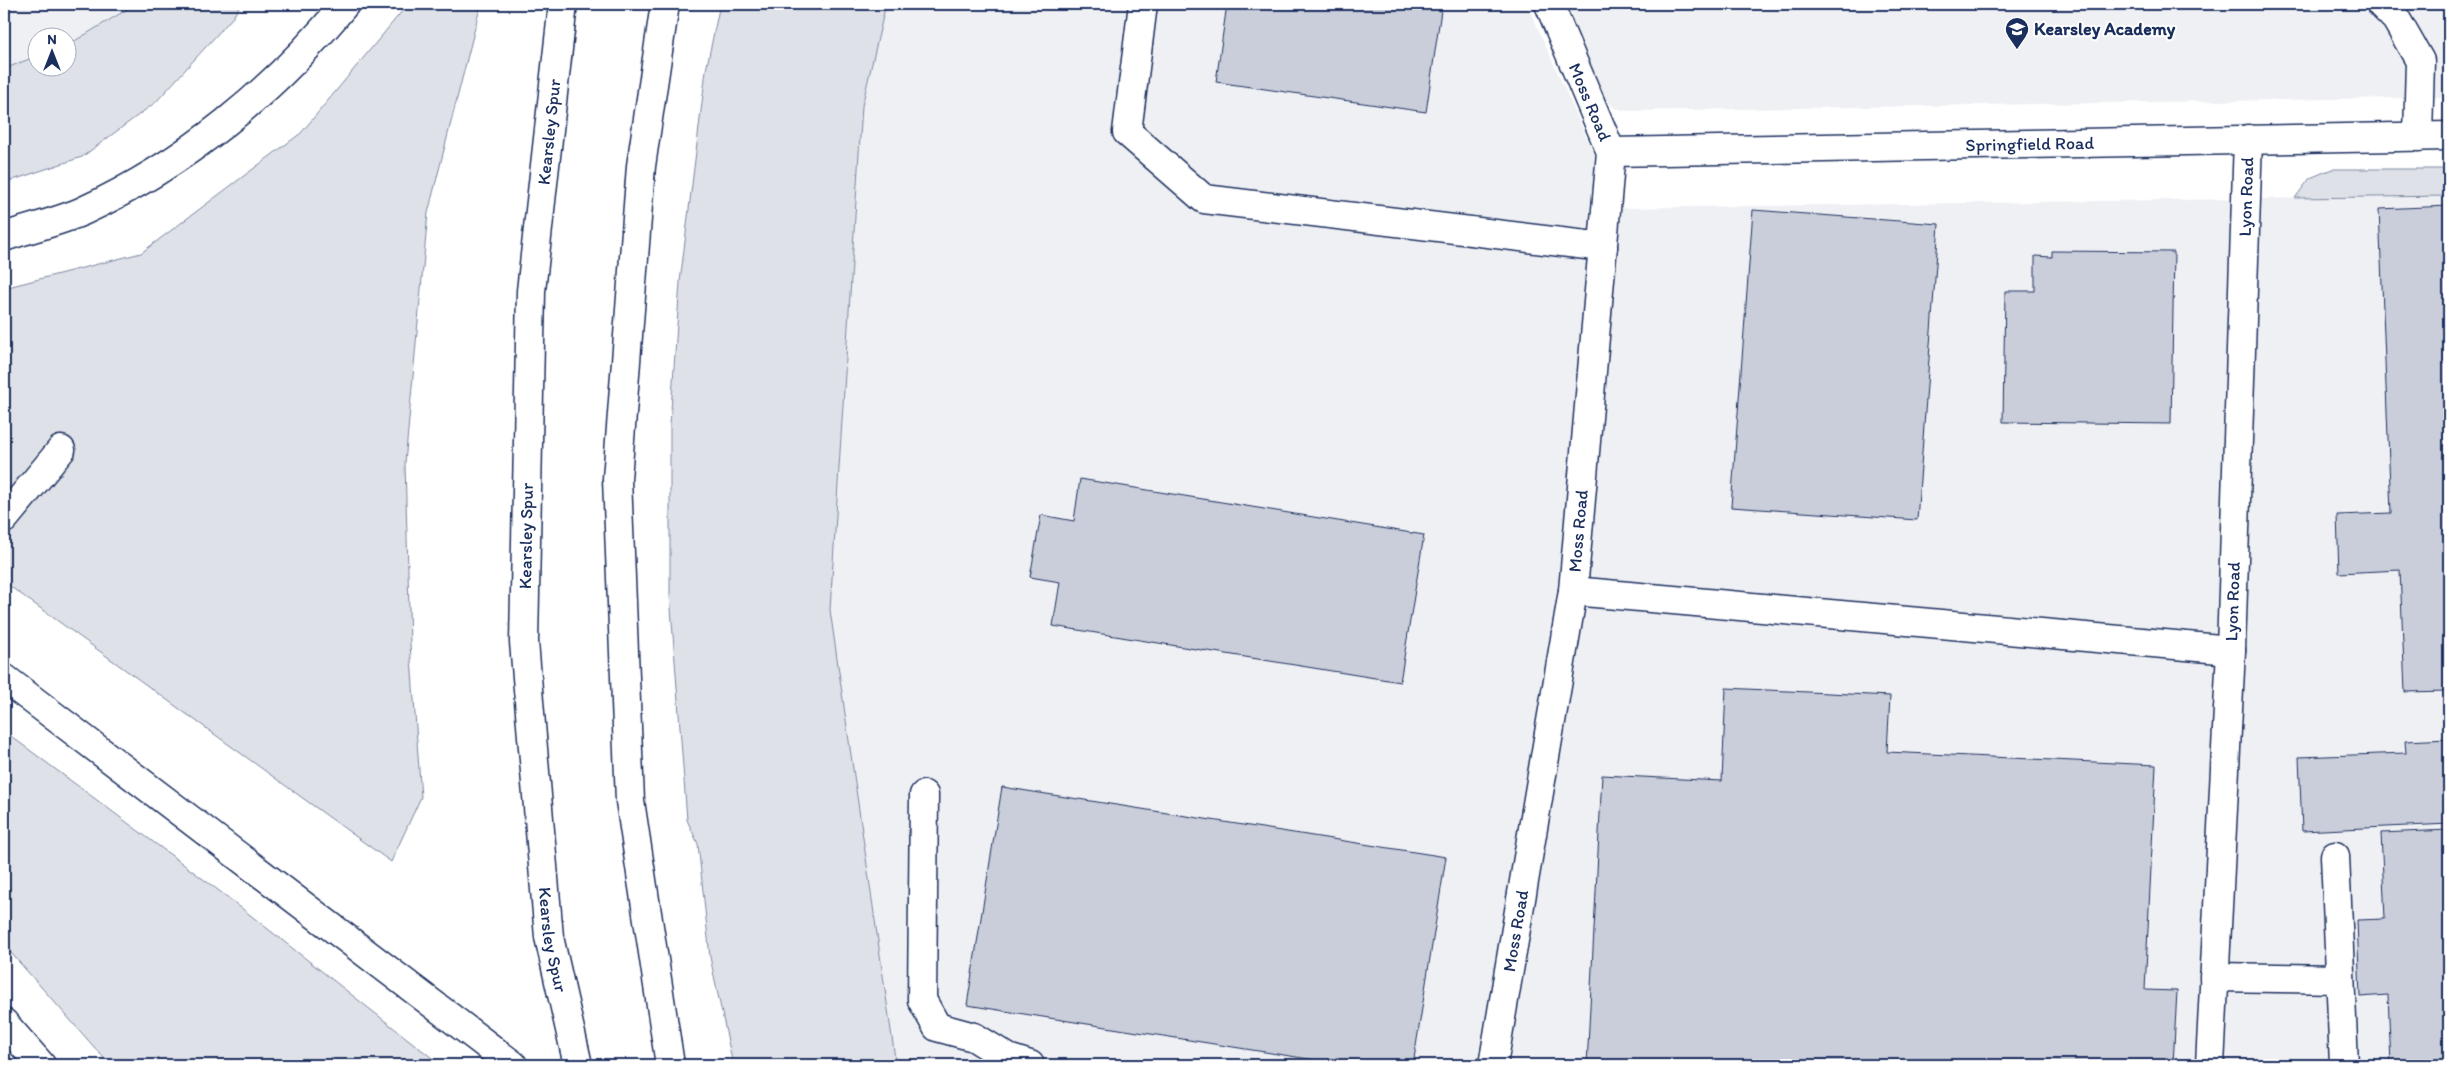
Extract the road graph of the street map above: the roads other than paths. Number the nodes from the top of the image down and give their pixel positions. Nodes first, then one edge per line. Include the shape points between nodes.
1 (345, 4) edge
2 (563, 4) edge
3 (665, 4) edge
4 (1143, 4) edge
5 (1548, 4) edge
6 (2381, 4) edge
7 (2449, 136) edge
8 (2418, 137) junction
9 (2248, 139) junction
10 (1611, 152) junction
11 (4, 237) edge
12 (1603, 247) junction
13 (61, 450) dead end
14 (4, 519) edge
15 (1573, 591) junction
16 (2231, 650) junction
17 (4, 678) edge
18 (924, 795) dead end
19 (2335, 856) dead end
20 (2214, 976) junction
21 (2340, 979) junction
22 (4, 1023) edge
23 (41, 1065) edge
24 (513, 1065) edge
25 (578, 1065) edge
26 (670, 1065) edge
27 (1030, 1065) edge
28 (1493, 1065) edge
29 (2210, 1065) edge
30 (2344, 1065) edge

1 - 11 main road via 321,33 250,104 172,162 82,211
2 - 25 main road, Kearsley Spur via 531,291 524,642 549,937
3 - 26 main road via 641,166 617,479 630,801
4 - 12 main road via 1127,132 1204,199
5 - 10 main road, Moss Road
6 - 8 main road via 2396,19 2420,62
7 - 8 main road, Springfield Road
8 - 9 main road, Springfield Road
9 - 10 main road, Springfield Road
9 - 16 main road, Lyon Road
10 - 12 main road, Moss Road
12 - 15 main road, Moss Road
13 - 14 main road
15 - 16 main road
15 - 28 main road, Moss Road
16 - 20 main road, Lyon Road
17 - 24 main road
18 - 27 main road via 922,1000 937,1027 974,1037 1008,1058
19 - 21 main road
20 - 21 main road
20 - 29 main road, Lyon Road
21 - 30 main road
22 - 23 main road

